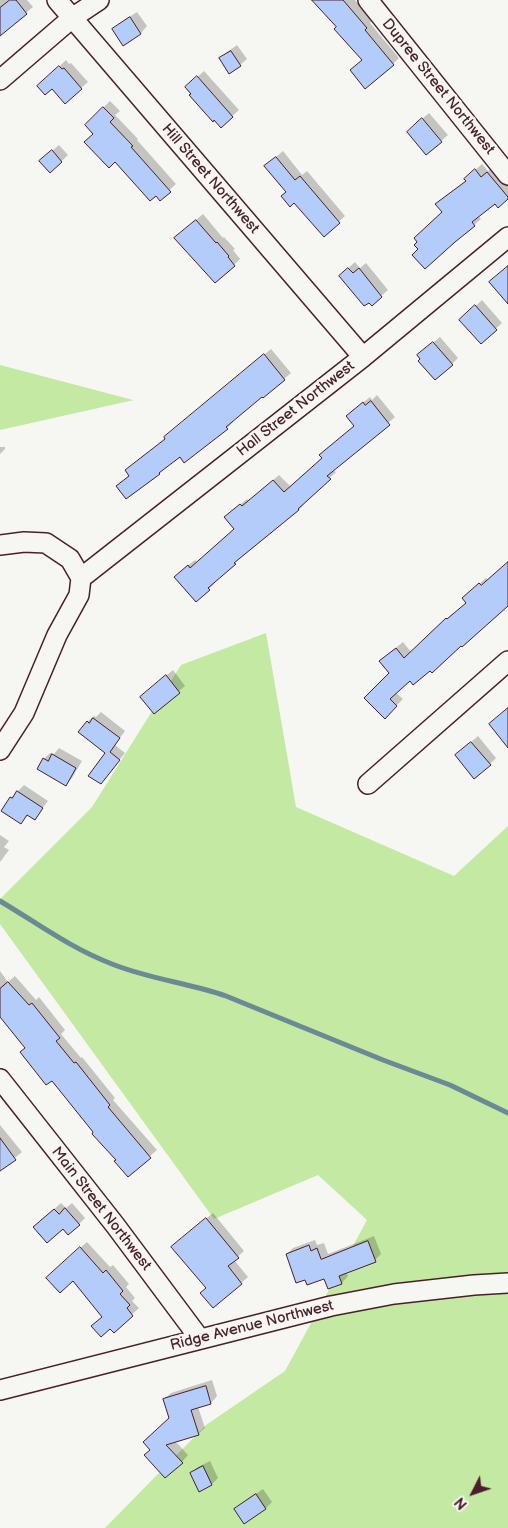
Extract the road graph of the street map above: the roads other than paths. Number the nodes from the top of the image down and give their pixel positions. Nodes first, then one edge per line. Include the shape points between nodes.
1 (57, 0) edge
2 (99, 0) edge
3 (368, 0) edge
4 (72, 18) junction
5 (0, 80) edge
6 (508, 175) edge
7 (508, 238) edge
8 (363, 357) junction
9 (0, 546) edge
10 (81, 578) junction
11 (508, 661) edge
12 (0, 750) edge
13 (368, 784) dead end
14 (0, 1080) edge
15 (508, 1283) edge
16 (200, 1339) junction
17 (0, 1390) edge

1 - 4 street, Hill Street Northwest
2 - 4 street
3 - 6 street, Dupree Street Northwest
4 - 5 street
4 - 8 street, Hill Street Northwest
7 - 8 street, Hall Street Northwest
8 - 10 street, Hall Street Northwest
9 - 10 street via 46,543 70,559
10 - 12 street via 79,595 56,635 24,713
11 - 13 street
14 - 16 street, Main Street Northwest
15 - 16 street, Ridge Avenue Northwest via 394,1294 331,1306
16 - 17 street, Ridge Avenue Northwest

